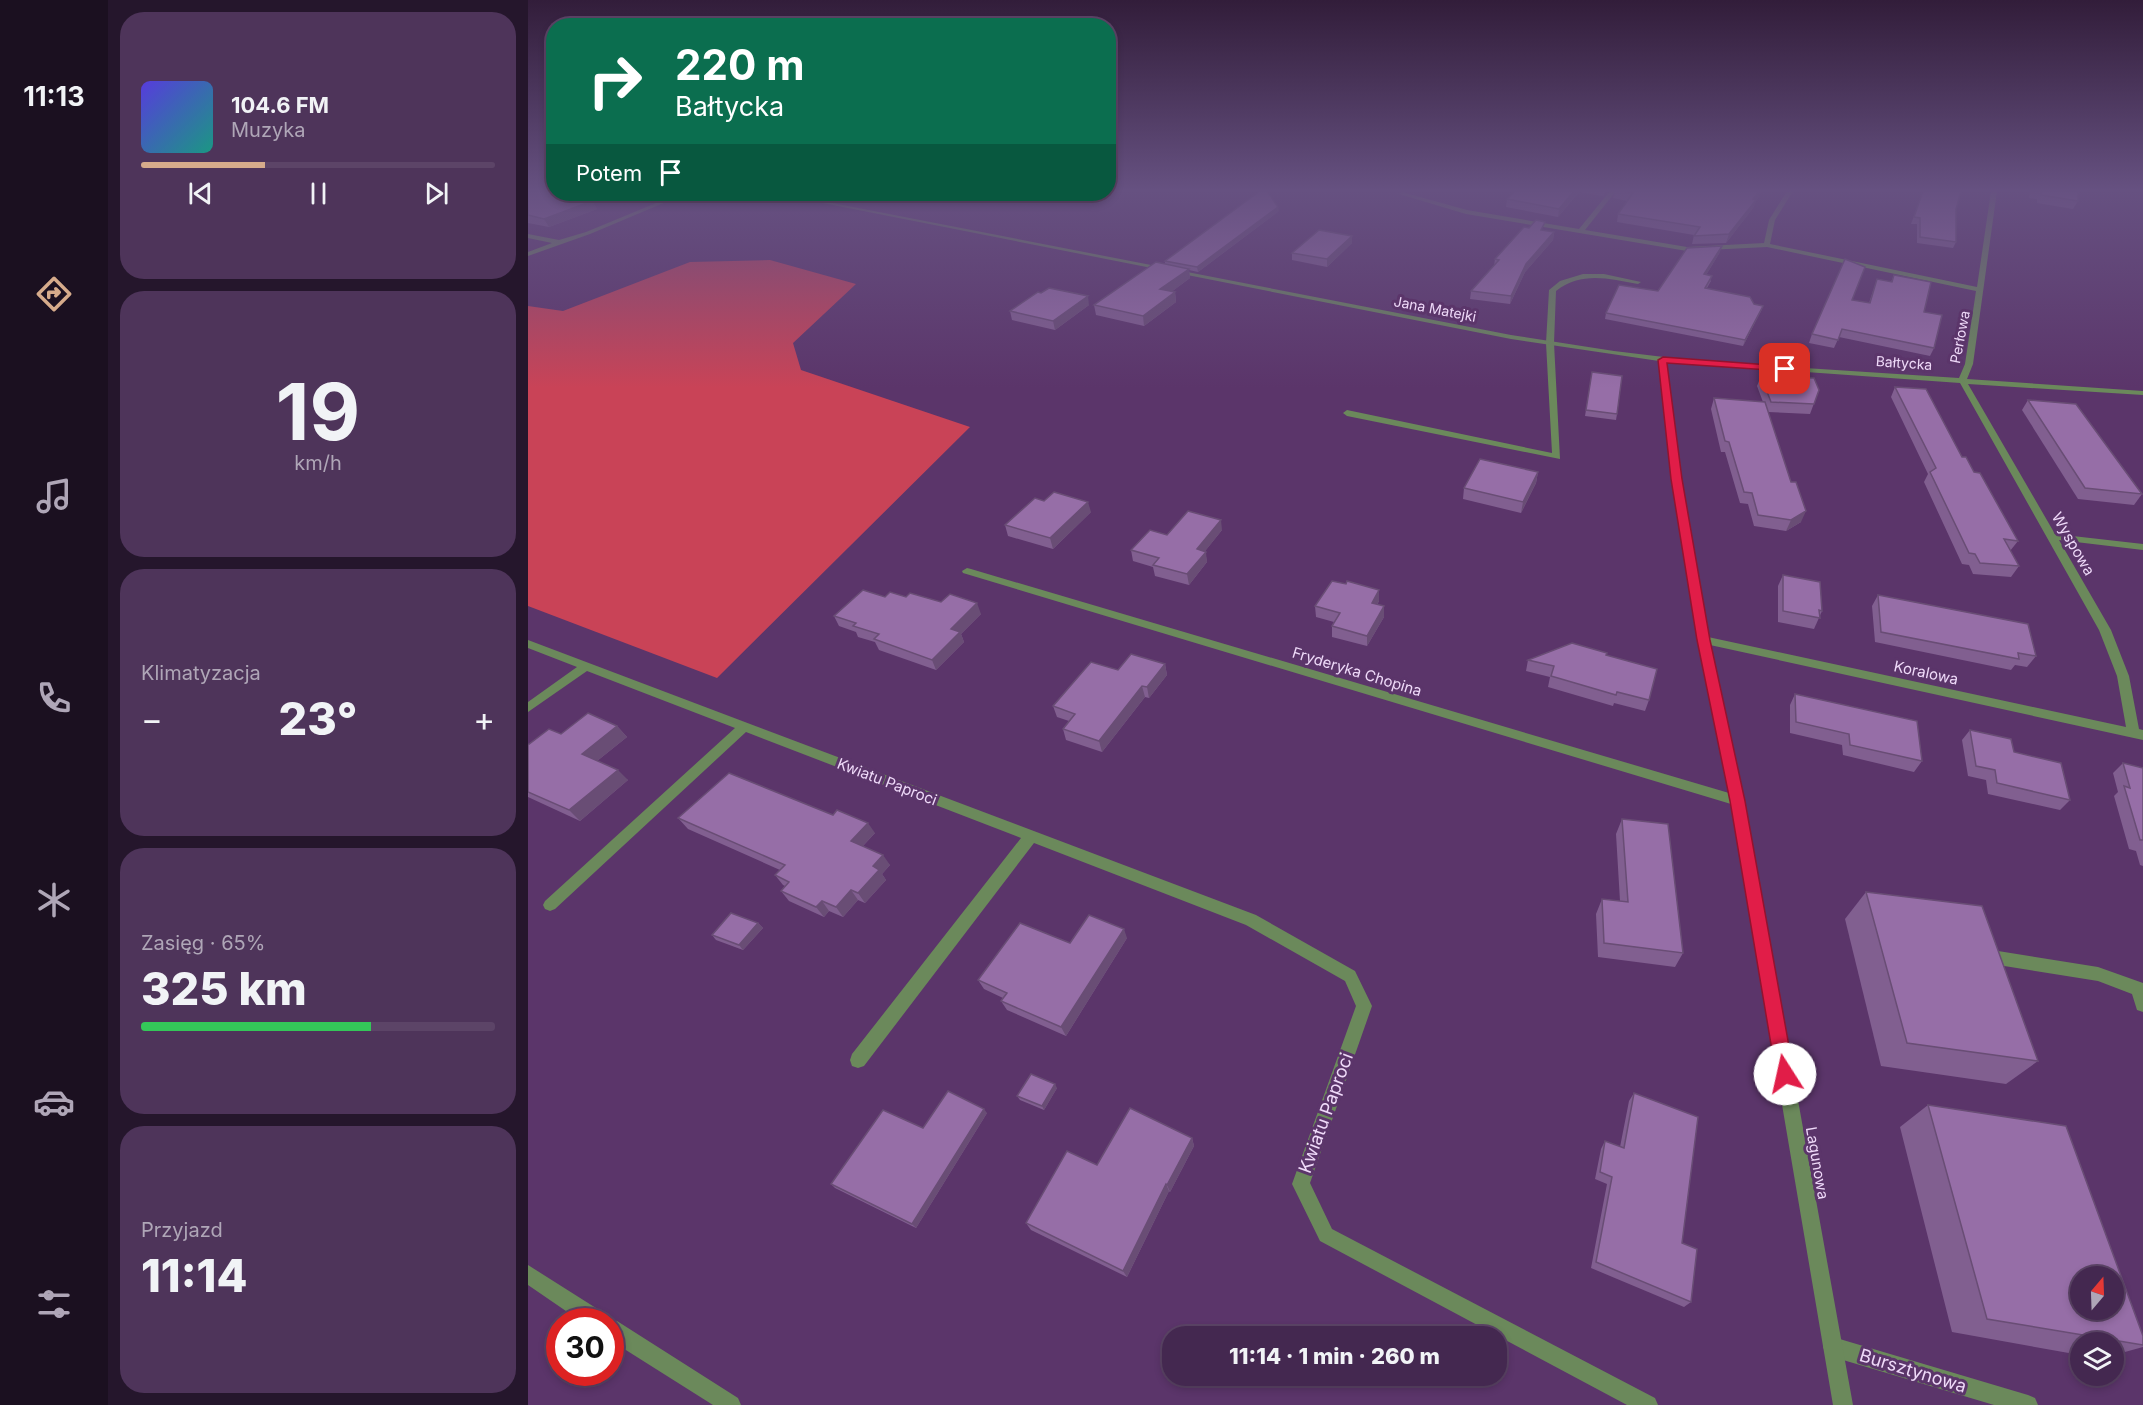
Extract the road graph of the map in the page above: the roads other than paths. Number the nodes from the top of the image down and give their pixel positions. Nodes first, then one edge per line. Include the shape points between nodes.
1 (1097, 257) edge
2 (1821, 257) edge
3 (1984, 257) edge
4 (1638, 282) dead end
5 (1979, 290) junction
6 (1550, 343) junction
7 (1663, 360) junction
8 (1962, 380) junction
9 (2143, 393) edge
10 (1347, 413) dead end
11 (2050, 536) junction
12 (2143, 547) edge
13 (967, 571) dead end
14 (1703, 640) junction
15 (528, 644) edge
16 (585, 667) junction
17 (528, 708) edge
18 (744, 727) junction
19 (2138, 734) edge
20 (1737, 801) junction
21 (1031, 836) junction
22 (550, 905) dead end
23 (1998, 958) edge
24 (2143, 1005) edge
25 (858, 1060) dead end
26 (528, 1274) edge
27 (579, 1308) edge
28 (624, 1337) edge
29 (1833, 1347) junction
30 (731, 1405) edge
31 (1648, 1405) edge
32 (1843, 1405) edge
33 (2028, 1405) edge

1 - 6 street, Jana Matejki
2 - 5 street
3 - 5 street, Perłowa
4 - 6 street via 1597,275 1579,275 1562,281 1553,290
5 - 8 street, Perłowa via 1969,364
6 - 7 street, Jana Matejki
6 - 10 street via 1557,457
7 - 8 street, Bałtycka
7 - 14 street, Lagunowa via 1676,479
8 - 9 street, Bałtycka
8 - 11 street, Wyspowa
11 - 12 street
11 - 19 street, Wyspowa via 2105,630 2123,676
13 - 20 street, Fryderyka Chopina
14 - 19 street, Koralowa
14 - 20 street, Lagunowa
15 - 16 street, Kwiatu Paproci
16 - 17 street
16 - 18 street, Kwiatu Paproci
18 - 21 street, Kwiatu Paproci
18 - 22 street
20 - 29 street, Lagunowa
21 - 25 street
21 - 31 street, Kwiatu Paproci via 1251,920 1350,976 1364,1006 1301,1184 1326,1234
23 - 24 street via 2098,974 2139,989
26 - 27 street
28 - 30 street
29 - 32 street, Lagunowa
29 - 33 street, Bursztynowa

